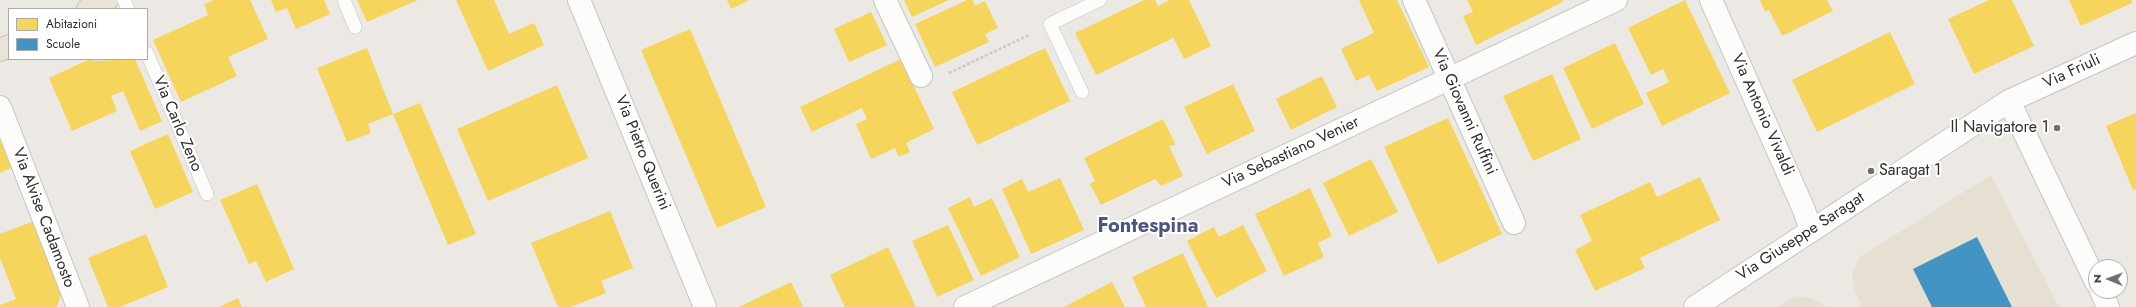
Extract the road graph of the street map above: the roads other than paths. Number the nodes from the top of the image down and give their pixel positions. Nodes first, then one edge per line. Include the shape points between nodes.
1 (108, 0) edge
2 (344, 0) edge
3 (579, 0) edge
4 (885, 0) edge
5 (1100, 0) edge
6 (1414, 0) edge
7 (1616, 0) edge
8 (1711, 0) edge
9 (90, 8) edge
10 (355, 27) dead end
11 (2136, 43) edge
12 (148, 55) edge
13 (921, 76) dead end
14 (1450, 79) junction
15 (1082, 92) dead end
16 (2009, 101) junction
17 (0, 107) edge
18 (207, 194) dead end
19 (1514, 223) dead end
20 (1811, 231) junction
21 (2088, 265) edge
22 (78, 307) edge
23 (705, 307) edge
24 (965, 307) edge
25 (1695, 307) edge

1 - 9 main road
2 - 10 lane
3 - 23 street, Via Pietro Querini
4 - 13 street
5 - 15 lane via 1050,24
6 - 14 street, Via Giovanni Ruffini
7 - 14 street, Via Sebastiano Venier
8 - 20 street, Via Antonio Vivaldi
11 - 16 street, Via Friuli
12 - 18 lane, Via Carlo Zeno
14 - 19 street, Via Giovanni Ruffini
14 - 24 street, Via Sebastiano Venier
16 - 20 street, Via Giuseppe Saragat
16 - 21 street
17 - 22 street, Via Alvise Cadamosto
20 - 25 street, Via Giuseppe Saragat

